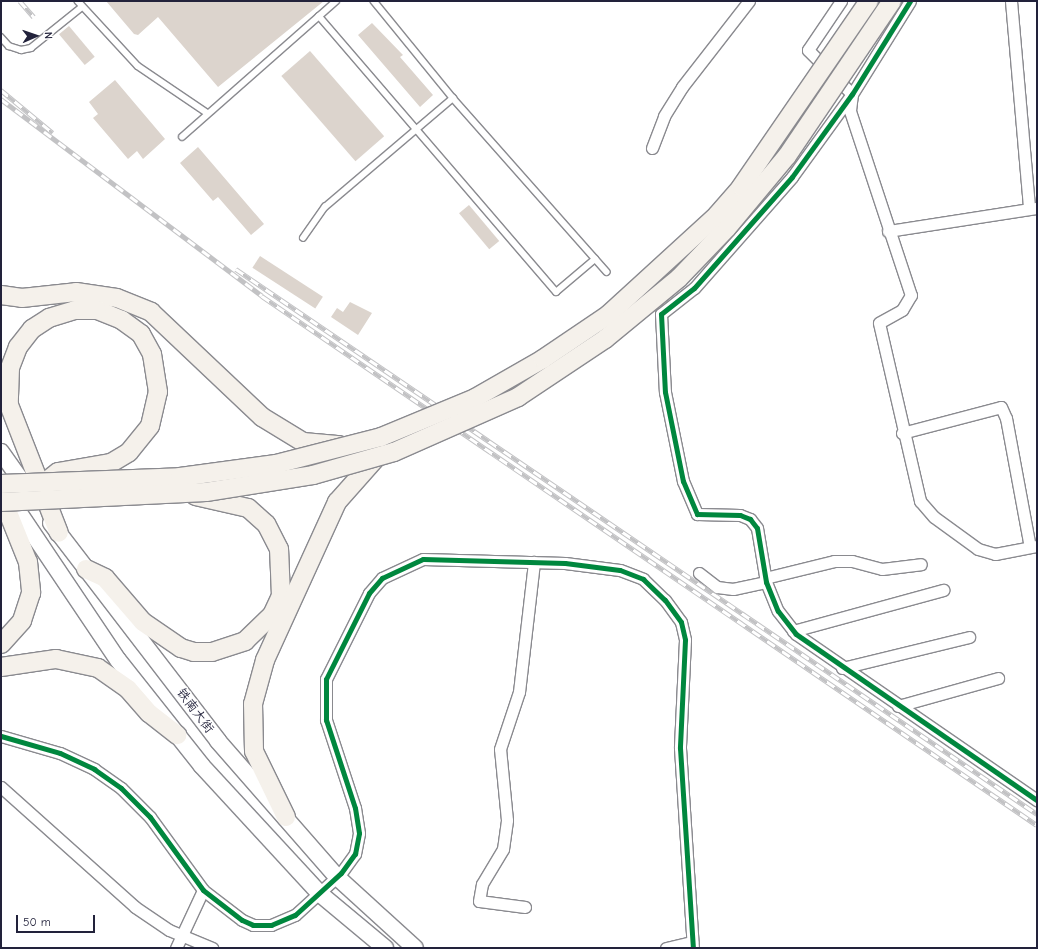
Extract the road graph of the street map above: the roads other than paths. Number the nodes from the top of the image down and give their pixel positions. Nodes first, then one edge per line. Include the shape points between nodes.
1 (78, 1) edge
2 (336, 1) edge
3 (374, 1) edge
4 (750, 1) edge
5 (841, 1) edge
6 (869, 1) edge
7 (892, 1) edge
8 (910, 1) edge
9 (1011, 1) edge
10 (82, 7) junction
11 (319, 16) junction
12 (1, 37) edge
13 (852, 94) junction
14 (453, 98) junction
15 (206, 112) junction
16 (416, 130) junction
17 (182, 137) dead end
18 (652, 148) dead end
19 (1033, 208) edge
20 (888, 231) junction
21 (303, 238) dead end
22 (595, 258) junction
23 (607, 272) dead end
24 (1, 295) edge
25 (902, 433) junction
26 (357, 444) junction
27 (1, 452) edge
28 (376, 458) junction
29 (44, 483) junction
30 (1, 485) edge
31 (182, 494) junction
32 (1, 495) edge
33 (1, 502) edge
34 (59, 533) junction
35 (1034, 547) edge
36 (534, 562) junction
37 (921, 564) dead end
38 (86, 569) junction
39 (699, 573) dead end
40 (765, 580) junction
41 (943, 590) dead end
42 (793, 631) junction
43 (969, 637) dead end
44 (1, 644) edge
45 (1, 667) edge
46 (842, 668) junction
47 (998, 678) dead end
48 (898, 706) junction
49 (177, 735) junction
50 (1, 736) edge
51 (1, 787) edge
52 (1037, 800) edge
53 (286, 816) junction
54 (337, 877) junction
55 (203, 890) junction
56 (319, 894) junction
57 (525, 907) dead end
58 (182, 935) junction
59 (693, 945) edge
60 (176, 948) edge
61 (212, 948) edge
62 (385, 948) edge
63 (415, 948) edge
64 (666, 948) edge

1 - 10 lane
2 - 11 lane
3 - 14 lane
4 - 18 street via 682,87 664,116
5 - 13 street via 808,50
6 - 26 main road, bridge via 741,187 631,296 544,359 475,398 423,422
7 - 28 main road, bridge via 787,156 727,228 679,278 605,339 518,397 432,437
8 - 13 street
9 - 19 street
10 - 12 lane via 31,48 21,50 9,46
10 - 15 lane via 138,66
11 - 15 lane
11 - 16 lane
13 - 20 street via 850,111
13 - 40 street via 769,204 694,288 662,314 665,392 683,481 698,514 740,515 750,519 756,528
14 - 16 lane
14 - 22 lane
15 - 17 lane
16 - 21 lane via 325,207
16 - 22 lane via 556,292
19 - 20 street
20 - 25 street via 911,295 902,310 880,323
22 - 23 lane
24 - 26 main road, bridge via 22,298 76,292 117,298 151,312 277,427 303,442 326,446
25 - 35 street via 920,501 934,517 978,549 995,554
25 - 35 street via 1001,407 1006,418
26 - 29 main road, bridge via 276,464 188,476
27 - 34 main road, 铁南大街
28 - 31 main road, bridge via 277,482
28 - 53 main road via 337,502 265,660 253,704 254,751
29 - 30 main road, bridge
29 - 34 main road via 58,472 111,463 140,440 150,426 158,392 152,354 141,334 122,320 97,310 75,310 49,318 32,330 18,348 10,368 9,405
30 - 49 main road via 118,660
31 - 33 main road, bridge
31 - 38 main road, bridge via 230,501 248,508 266,524 279,549 282,596 258,631 229,648 194,652 165,639 143,622 105,578
32 - 44 main road via 28,562 31,594 22,621
34 - 38 main road, 铁南大街
36 - 54 street via 423,559 382,578 369,593 326,679 326,720 348,783 359,833 355,854
36 - 57 street via 519,692 500,749 506,807 503,849 482,884 479,901
36 - 59 street via 620,570 644,579 681,622 685,640 680,748
37 - 40 street via 882,569 852,560 834,561
38 - 53 main road, 铁南大街 via 218,741
39 - 40 street via 717,587 733,589
40 - 42 street via 778,611
41 - 42 street
42 - 46 street
43 - 46 street
45 - 49 main road via 56,659 98,668 128,689 149,713
46 - 48 street
47 - 48 street
48 - 52 street
49 - 56 main road
50 - 55 street via 60,753 94,769 121,788 150,817
51 - 58 street via 135,907
53 - 54 main road, 铁南大街
54 - 56 street
54 - 63 main road, 铁南大街
55 - 56 street via 226,910 253,925 272,925 295,915
55 - 58 street
56 - 62 main road
58 - 60 street
58 - 61 street
59 - 64 street

